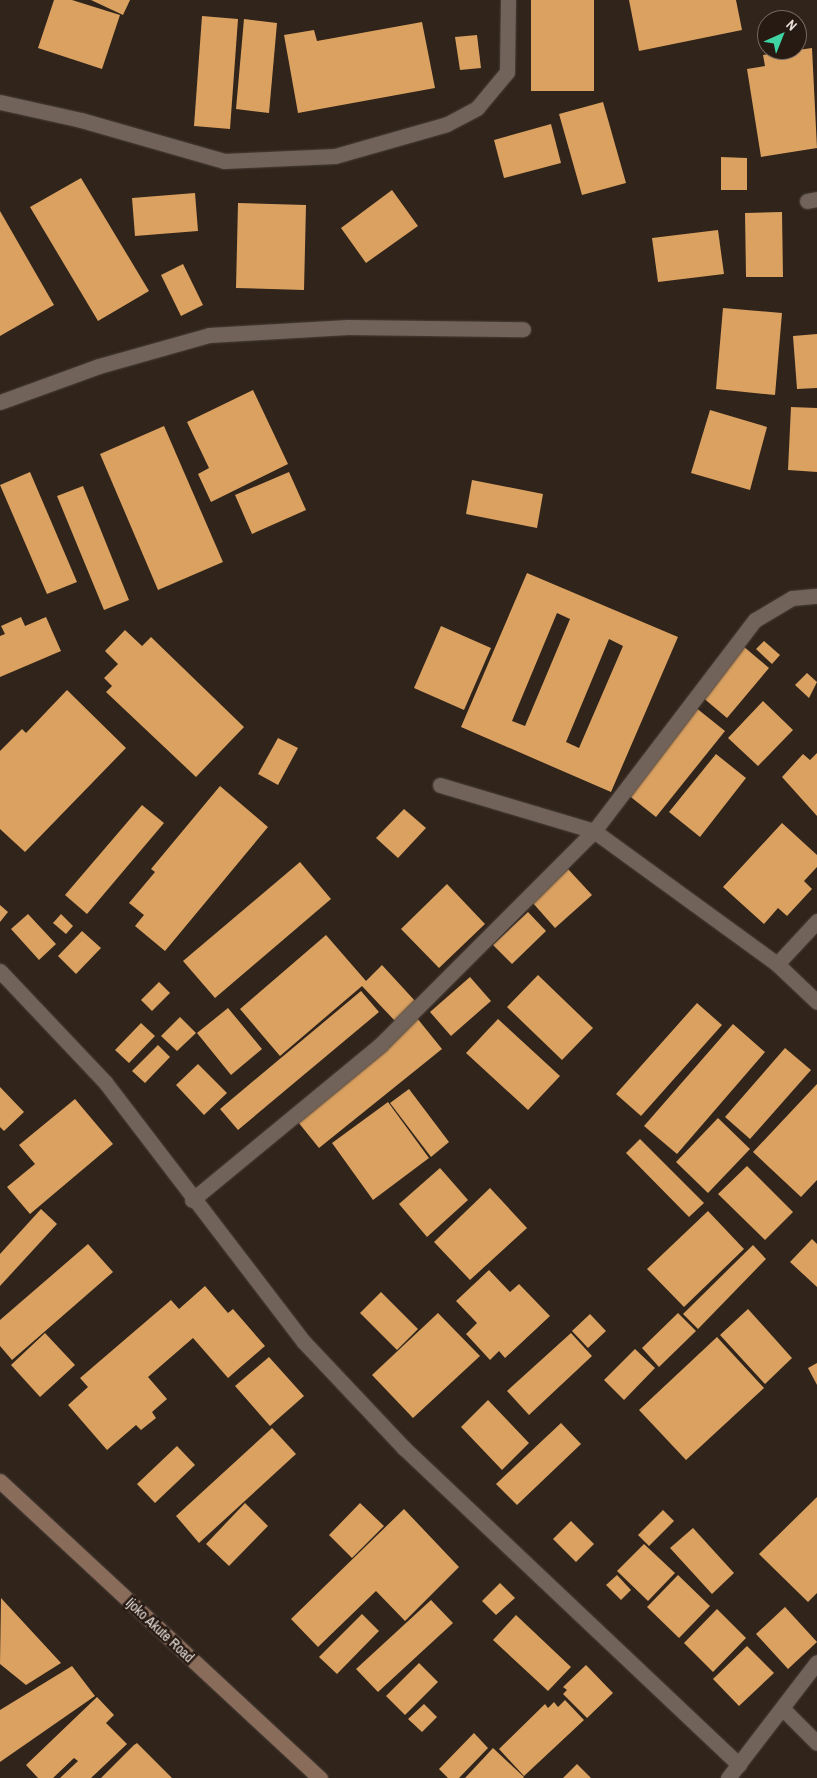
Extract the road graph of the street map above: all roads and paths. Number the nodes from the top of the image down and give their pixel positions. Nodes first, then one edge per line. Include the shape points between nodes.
1 (508, 0) edge
2 (0, 102) edge
3 (523, 329) dead end
4 (0, 402) edge
5 (817, 596) edge
6 (440, 784) dead end
7 (594, 831) junction
8 (817, 921) edge
9 (777, 964) junction
10 (0, 971) edge
11 (817, 1002) edge
12 (192, 1200) junction
13 (0, 1481) edge
14 (817, 1662) edge
15 (782, 1708) junction
16 (817, 1742) edge
17 (739, 1765) junction
18 (320, 1778) edge
19 (728, 1778) edge

1 - 2 street via 507,72 477,108 447,124 336,156 224,162 81,120
3 - 4 street via 348,327 209,335 100,366
5 - 7 street via 792,598 755,620
6 - 7 street
7 - 9 street
7 - 12 street via 381,1044
8 - 9 street
9 - 11 street
10 - 12 street via 105,1082
12 - 17 street via 304,1342 404,1448
13 - 18 main road, Ijoko Akute Road
14 - 15 street
15 - 16 street
15 - 17 street
17 - 19 street

